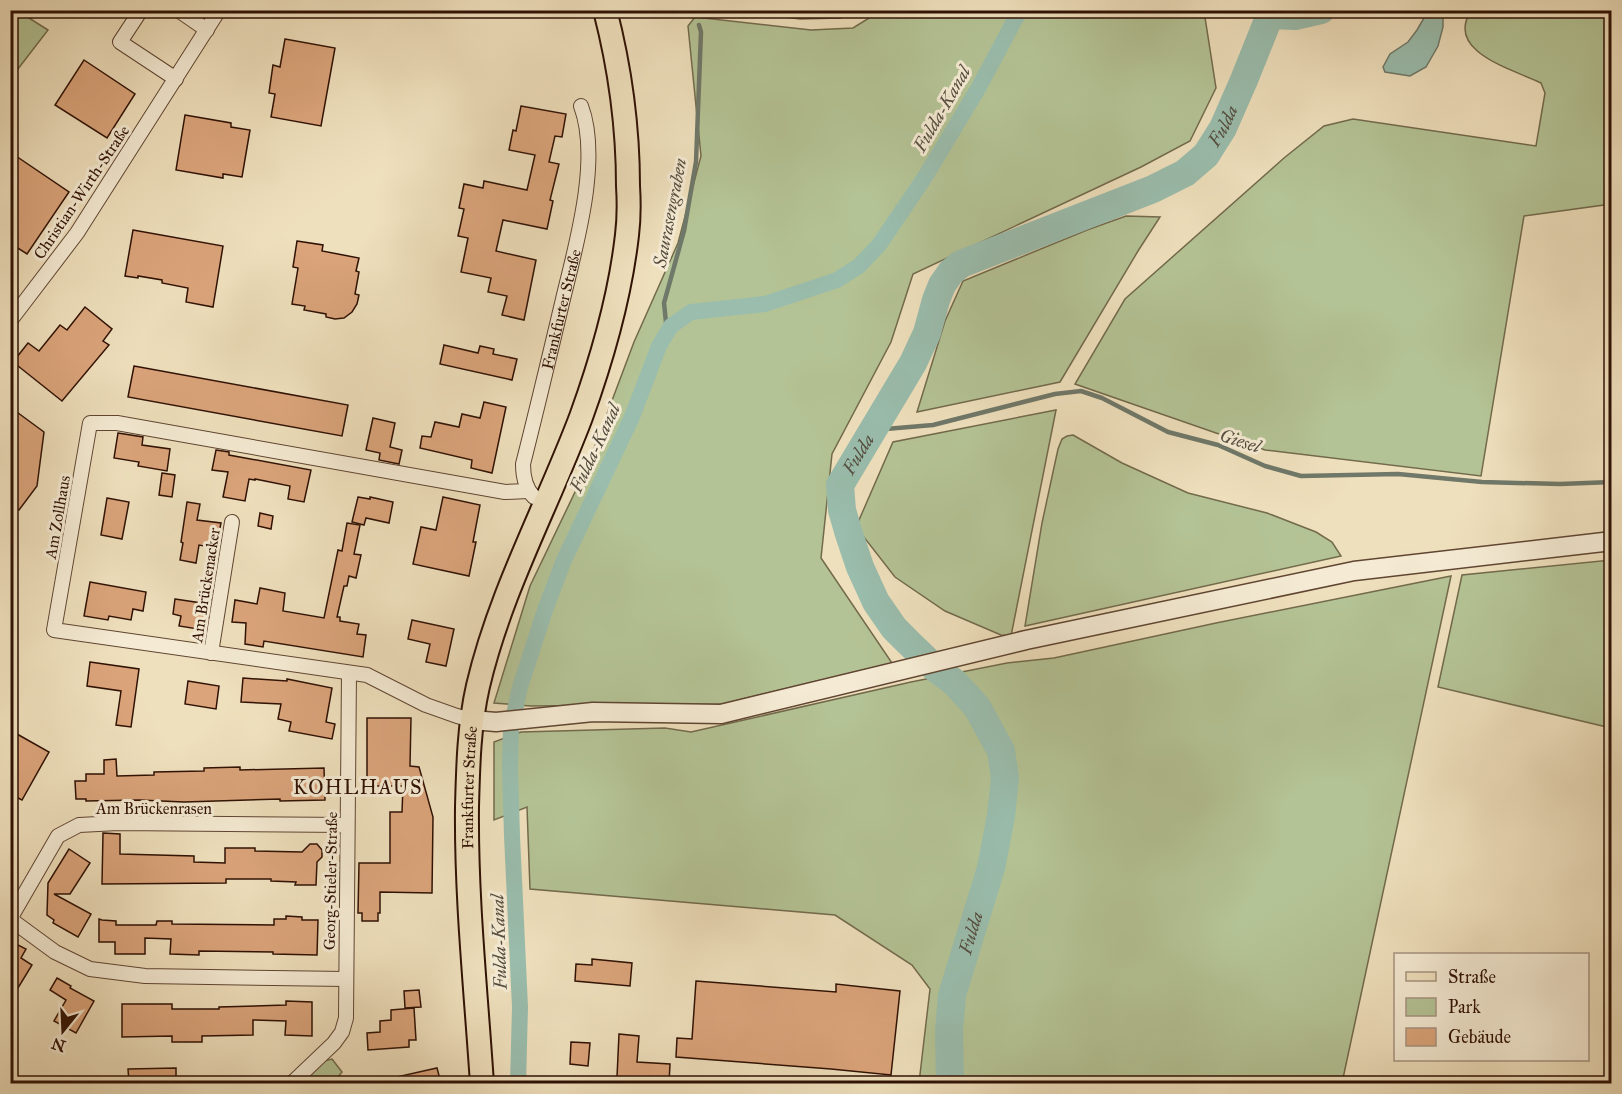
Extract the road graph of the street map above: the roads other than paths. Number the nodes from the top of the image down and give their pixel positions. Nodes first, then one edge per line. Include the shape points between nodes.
1 (141, 10) edge
2 (178, 10) edge
3 (219, 10) edge
4 (605, 10) edge
5 (207, 30) junction
6 (176, 80) junction
7 (581, 106) dead end
8 (10, 321) edge
9 (536, 497) junction
10 (232, 522) dead end
11 (1611, 541) edge
12 (211, 653) junction
13 (349, 672) junction
14 (472, 720) junction
15 (347, 825) junction
16 (346, 979) junction
17 (291, 1083) edge
18 (482, 1083) edge

1 - 6 street via 120,42
2 - 5 street
3 - 5 street, Christian-Wirth-Straße
4 - 9 main road, Frankfurter Straße via 623,98 628,232 618,294 580,418
5 - 6 street, Christian-Wirth-Straße
6 - 8 street, Christian-Wirth-Straße via 77,233
7 - 9 street, Frankfurter Straße via 589,134 586,189 523,464 524,477
9 - 12 street, Am Zollhaus via 117,423 90,423 54,630
9 - 14 main road, Frankfurter Straße via 487,651
10 - 12 street, Am Brückenacker
11 - 14 street via 1354,571 1026,639 721,714 593,712 496,722
12 - 13 street, Am Zollhaus
13 - 14 street, Am Zollhaus via 367,675 426,705
13 - 15 street, Georg-Stieler-Straße
14 - 18 main road, Frankfurter Straße via 467,840
15 - 16 street, Georg-Stieler-Straße
15 - 16 street, Am Brückenrasen via 79,825 58,836 10,919 54,952 90,969 145,976
16 - 17 street, Georg-Stieler-Straße via 342,1032

